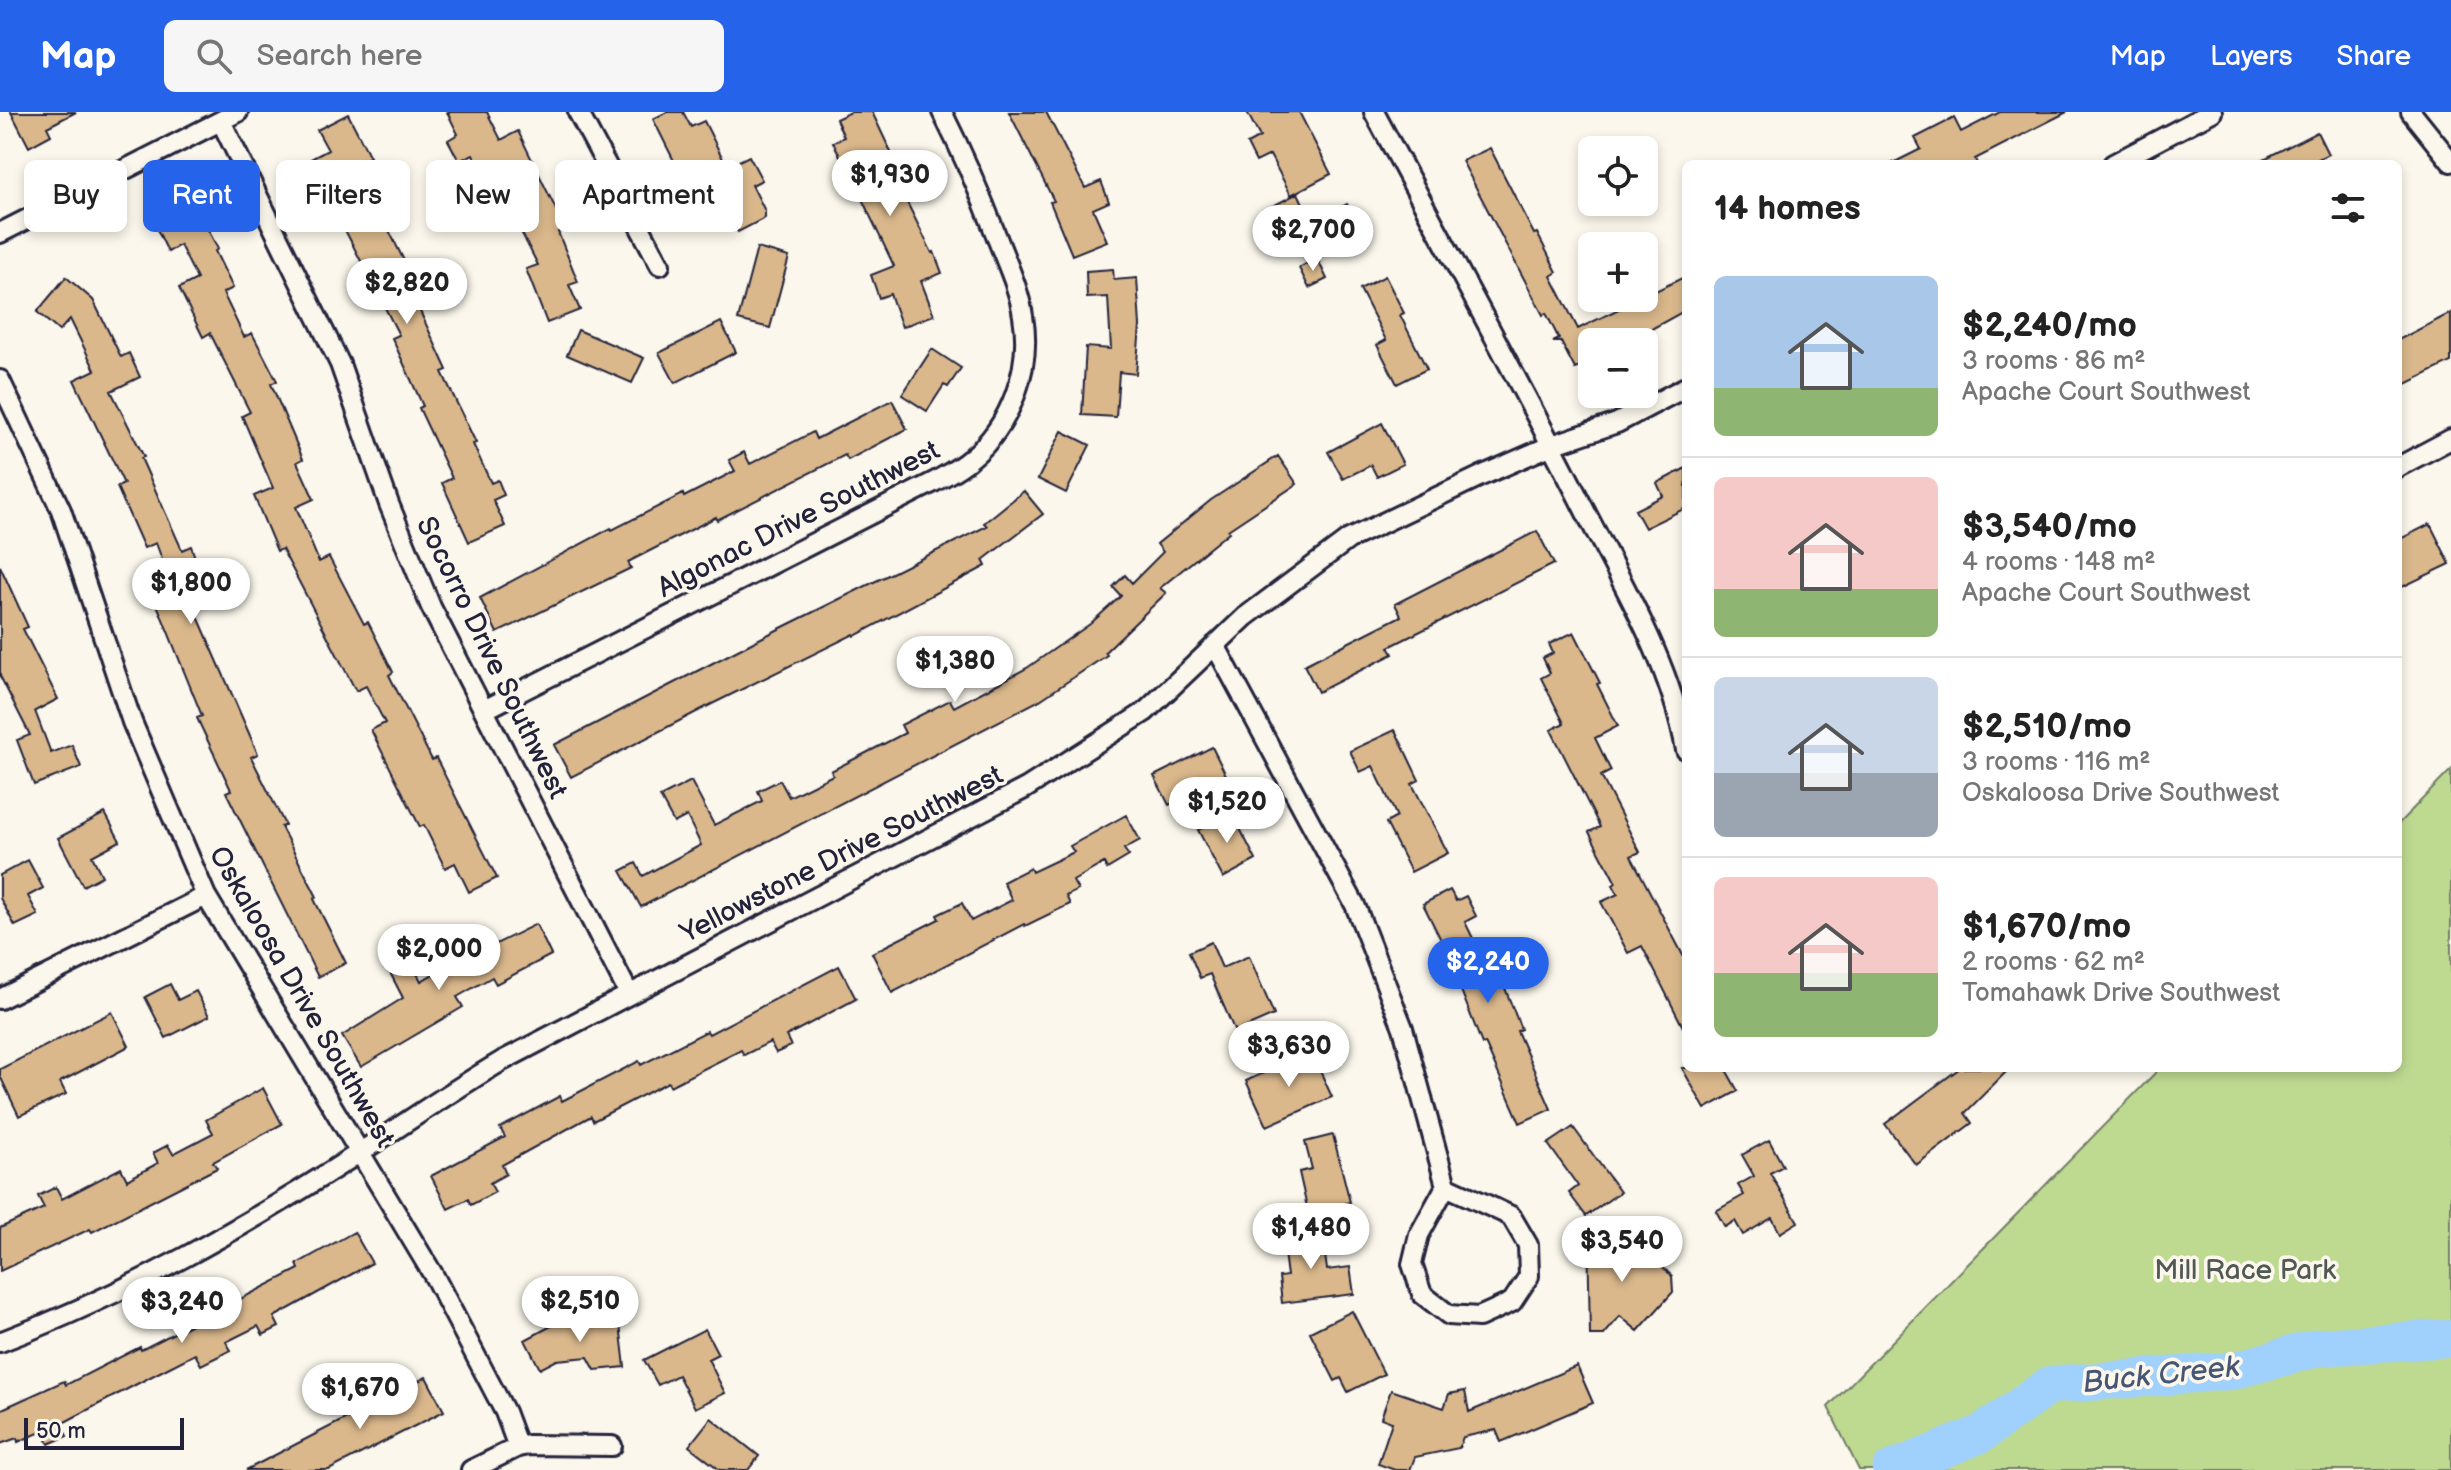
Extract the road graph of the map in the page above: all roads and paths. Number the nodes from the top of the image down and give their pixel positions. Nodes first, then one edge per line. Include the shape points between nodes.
1 (578, 112) edge
2 (942, 112) edge
3 (1374, 112) edge
4 (2212, 112) edge
5 (2411, 112) edge
6 (230, 116) edge
7 (2121, 160) edge
8 (2451, 162) edge
9 (0, 233) edge
10 (660, 265) dead end
11 (0, 380) edge
12 (1682, 389) edge
13 (2451, 439) edge
14 (1552, 445) junction
15 (2402, 465) edge
16 (1215, 645) junction
17 (484, 710) junction
18 (1682, 732) edge
19 (206, 896) junction
20 (629, 994) junction
21 (0, 999) edge
22 (360, 1153) junction
23 (1446, 1186) junction
24 (0, 1342) edge
25 (612, 1446) dead end
26 (518, 1447) junction
27 (471, 1470) edge

1 - 10 street
2 - 17 street, Algonac Drive Southwest via 977,186 1023,315 1021,378 989,439 968,461 934,482
3 - 14 street
4 - 7 street
5 - 8 street
6 - 9 street
6 - 17 street, Socorro Drive Southwest via 326,333 416,574
11 - 19 street, Oskaloosa Drive Southwest via 61,510 137,736
12 - 14 street, Yellowstone Drive Southwest via 1617,423
13 - 15 street
14 - 16 street, Yellowstone Drive Southwest via 1349,539
14 - 18 street via 1653,644
16 - 20 street, Yellowstone Drive Southwest via 1145,712 1026,788
16 - 23 street via 1355,905 1403,1028
17 - 20 street, Socorro Drive Southwest
19 - 21 street
19 - 22 street, Oskaloosa Drive Southwest
20 - 22 street, Yellowstone Drive Southwest via 502,1061
22 - 24 street, Yellowstone Drive Southwest via 143,1279
22 - 26 street, Oskaloosa Drive Southwest via 434,1276
23 - 23 street via 1419,1235 1412,1264 1422,1294 1449,1315 1479,1317 1512,1302 1529,1276 1528,1245 1511,1216
25 - 26 street
26 - 27 street

